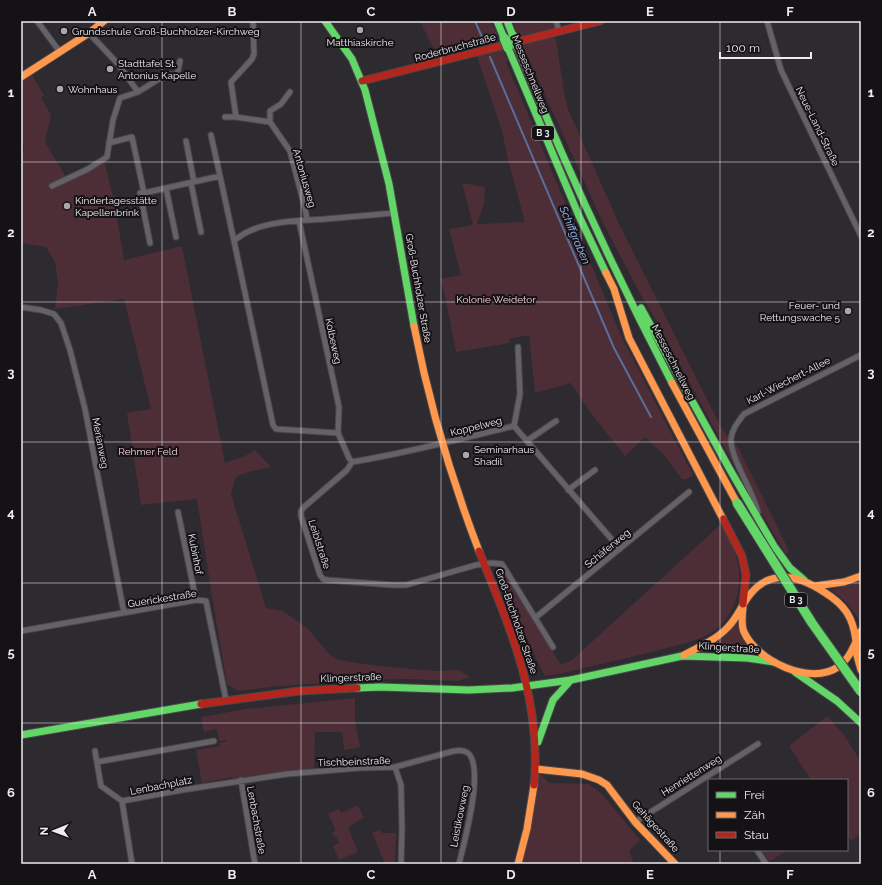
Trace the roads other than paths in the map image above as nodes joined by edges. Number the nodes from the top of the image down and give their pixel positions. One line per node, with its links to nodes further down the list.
1 (37, 21): 14 (street)
2 (104, 21): 11 (main road)
3 (253, 21): 21 (street)
4 (325, 21): 17 (main road, Groß-Buchholzer Straße)
5 (497, 21): 12 (main road, Messeschnellweg / B 3)
6 (507, 21): 12 (main road, Messeschnellweg / B 3)
7 (556, 21): 10 (street)
8 (600, 21): 10 (main road, Roderbruchstraße)
9 (766, 21): 36 (street, Neue-Land-Straße)
10 (559, 31): 17 (main road, Roderbruchstraße)
11 (89, 33): 14 (main road); 18 (street)
12 (508, 37): 13 (main road, Messeschnellweg / B 3, bridge)
13 (512, 47): 34 (main road, Messeschnellweg / B 3); 40 (main road, Messeschnellweg / B 3)
14 (60, 52): 16 (main road)
15 (180, 61): 18 (street)
16 (21, 77)
17 (362, 81): 31 (main road, Groß-Buchholzer Straße)
18 (138, 92): 25 (street)
19 (290, 92): 22 (street)
20 (225, 117): 21 (street)
21 (236, 117): 22 (street)
22 (270, 122): 32 (street, Antoniusweg)
23 (211, 135): 26 (street)
24 (186, 141): 27 (street)
25 (109, 143): 28 (street); 30 (street)
26 (220, 176): 27 (street); 38 (street)
27 (192, 183): 29 (street); 35 (street)
28 (52, 186)
29 (166, 188): 30 (street); 37 (street)
30 (144, 193): 39 (street)
31 (394, 213): 32 (street); 49 (main road, Groß-Buchholzer Straße)
32 (306, 220): 33 (street)
33 (299, 221): 38 (street); 47 (street, Kolbeweg)
34 (594, 225): 42 (main road, Messeschnellweg / B 3); 55 (main road)
35 (201, 232)
36 (861, 236)
37 (176, 237)
38 (234, 241): 47 (street)
39 (150, 242)
40 (614, 289): 42 (main road); 62 (main road)
41 (21, 307): 63 (street, Merianweg)
42 (644, 329): 75 (main road, Messeschnellweg / B 3, bridge)
43 (518, 347): 46 (street, Koppelweg)
44 (861, 355): 55 (street, Karl-Wiechert-Allee)
45 (556, 421): 48 (street)
46 (514, 426): 48 (street, Koppelweg); 49 (street, Koppelweg)
47 (338, 433): 50 (street, Kolbeweg)
48 (528, 440): 52 (street, Koppelweg)
49 (442, 444): 50 (street); 57 (main road, Groß-Buchholzer Straße)
50 (352, 462): 57 (street, Leiblstraße)
51 (595, 470): 52 (street)
52 (568, 490): 56 (street, Koppelweg)
53 (689, 492): 56 (street, Schäferweg)
54 (178, 512): 61 (street, Kubinhof)
55 (761, 523): 59 (main road)
56 (620, 549): 64 (street, Schäferweg)
57 (485, 564): 64 (street, Groß-Buchholzer Straße); 74 (main road, Groß-Buchholzer Straße)
58 (861, 576): 60 (main road)
59 (804, 580): 60 (main road); 62 (main road)
60 (815, 586): 67 (main road)
61 (196, 600): 63 (street, Guerickestraße); 76 (street, Guerickestraße)
62 (743, 604): 69 (main road, Klingerstraße); 70 (main road)
63 (124, 613): 65 (street, Guerickestraße)
64 (535, 618): 68 (street, Groß-Buchholzer Straße)
65 (21, 631)
66 (861, 631): 67 (main road)
67 (856, 641): 71 (main road); 72 (main road)
68 (553, 648)
69 (682, 656): 70 (main road, Klingerstraße); 73 (main road, Klingerstraße)
70 (774, 662): 72 (main road)
71 (861, 670)
72 (795, 672): 77 (main road)
73 (571, 680): 74 (main road, Klingerstraße); 81 (main road)
74 (527, 686): 76 (main road, Klingerstraße); 81 (main road, Groß-Buchholzer Straße)
75 (861, 692)
76 (226, 700): 78 (main road, Klingerstraße)
77 (861, 723)
78 (21, 734)
79 (214, 741): 83 (street)
80 (758, 744): 86 (street, Henriettenweg)
81 (536, 746): 85 (main road, Groß-Buchholzer Straße)
82 (95, 751): 83 (street, Lenbachplatz)
83 (97, 762): 89 (street, Lenbachplatz)
84 (395, 767): 88 (street, Tischbeinstraße); 94 (street, Tischbeinstraße); 95 (street, Leistikowweg)
85 (536, 769): 90 (main road, Gehägestraße); 96 (main road, Groß-Buchholzer Straße)
86 (710, 778)
87 (708, 779): 90 (street, Henriettenweg)
88 (241, 780): 89 (street, Lenbachplatz); 93 (street, Lenbachstraße)
89 (122, 802): 92 (street)
90 (635, 822): 97 (main road, Gehägestraße)
91 (758, 851): 98 (street)
92 (132, 864)
93 (255, 864)
94 (401, 864)
95 (459, 864)
96 (518, 864)
97 (675, 864)
98 (766, 864)

